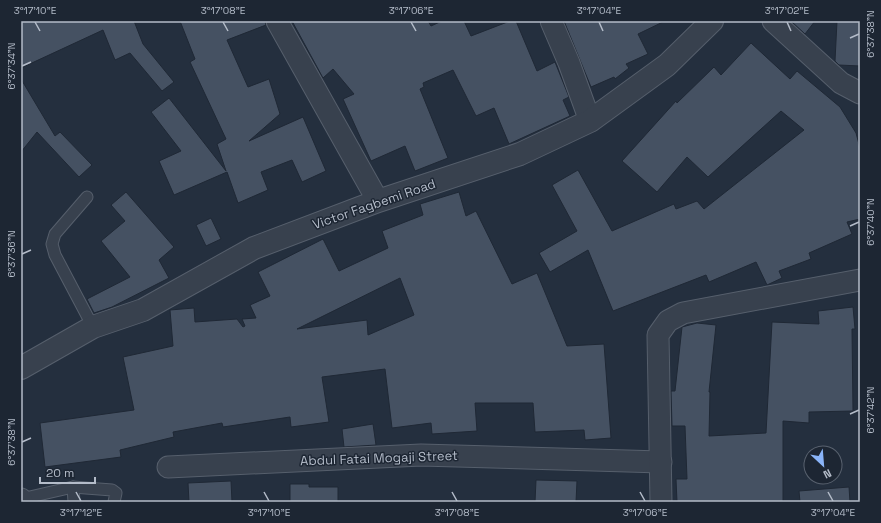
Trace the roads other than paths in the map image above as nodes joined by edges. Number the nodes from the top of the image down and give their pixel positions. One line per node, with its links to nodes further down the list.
1 (277, 21): 8 (street)
2 (551, 21): 6 (street)
3 (712, 21): 6 (street, Victor Fagbemi Road)
4 (772, 21): 5 (street)
5 (860, 92)
6 (590, 121): 8 (street, Victor Fagbemi Road)
7 (87, 197): 10 (lane)
8 (378, 201): 10 (street, Victor Fagbemi Road)
9 (860, 280): 12 (street)
10 (92, 327): 11 (street, Victor Fagbemi Road)
11 (21, 368)
12 (661, 462): 13 (street, Abdul Fatai Mogaji Street); 18 (street)
13 (168, 467)
14 (73, 487): 15 (lane); 16 (lane); 17 (lane)
15 (21, 500)
16 (74, 502)
17 (114, 502)
18 (661, 502)

